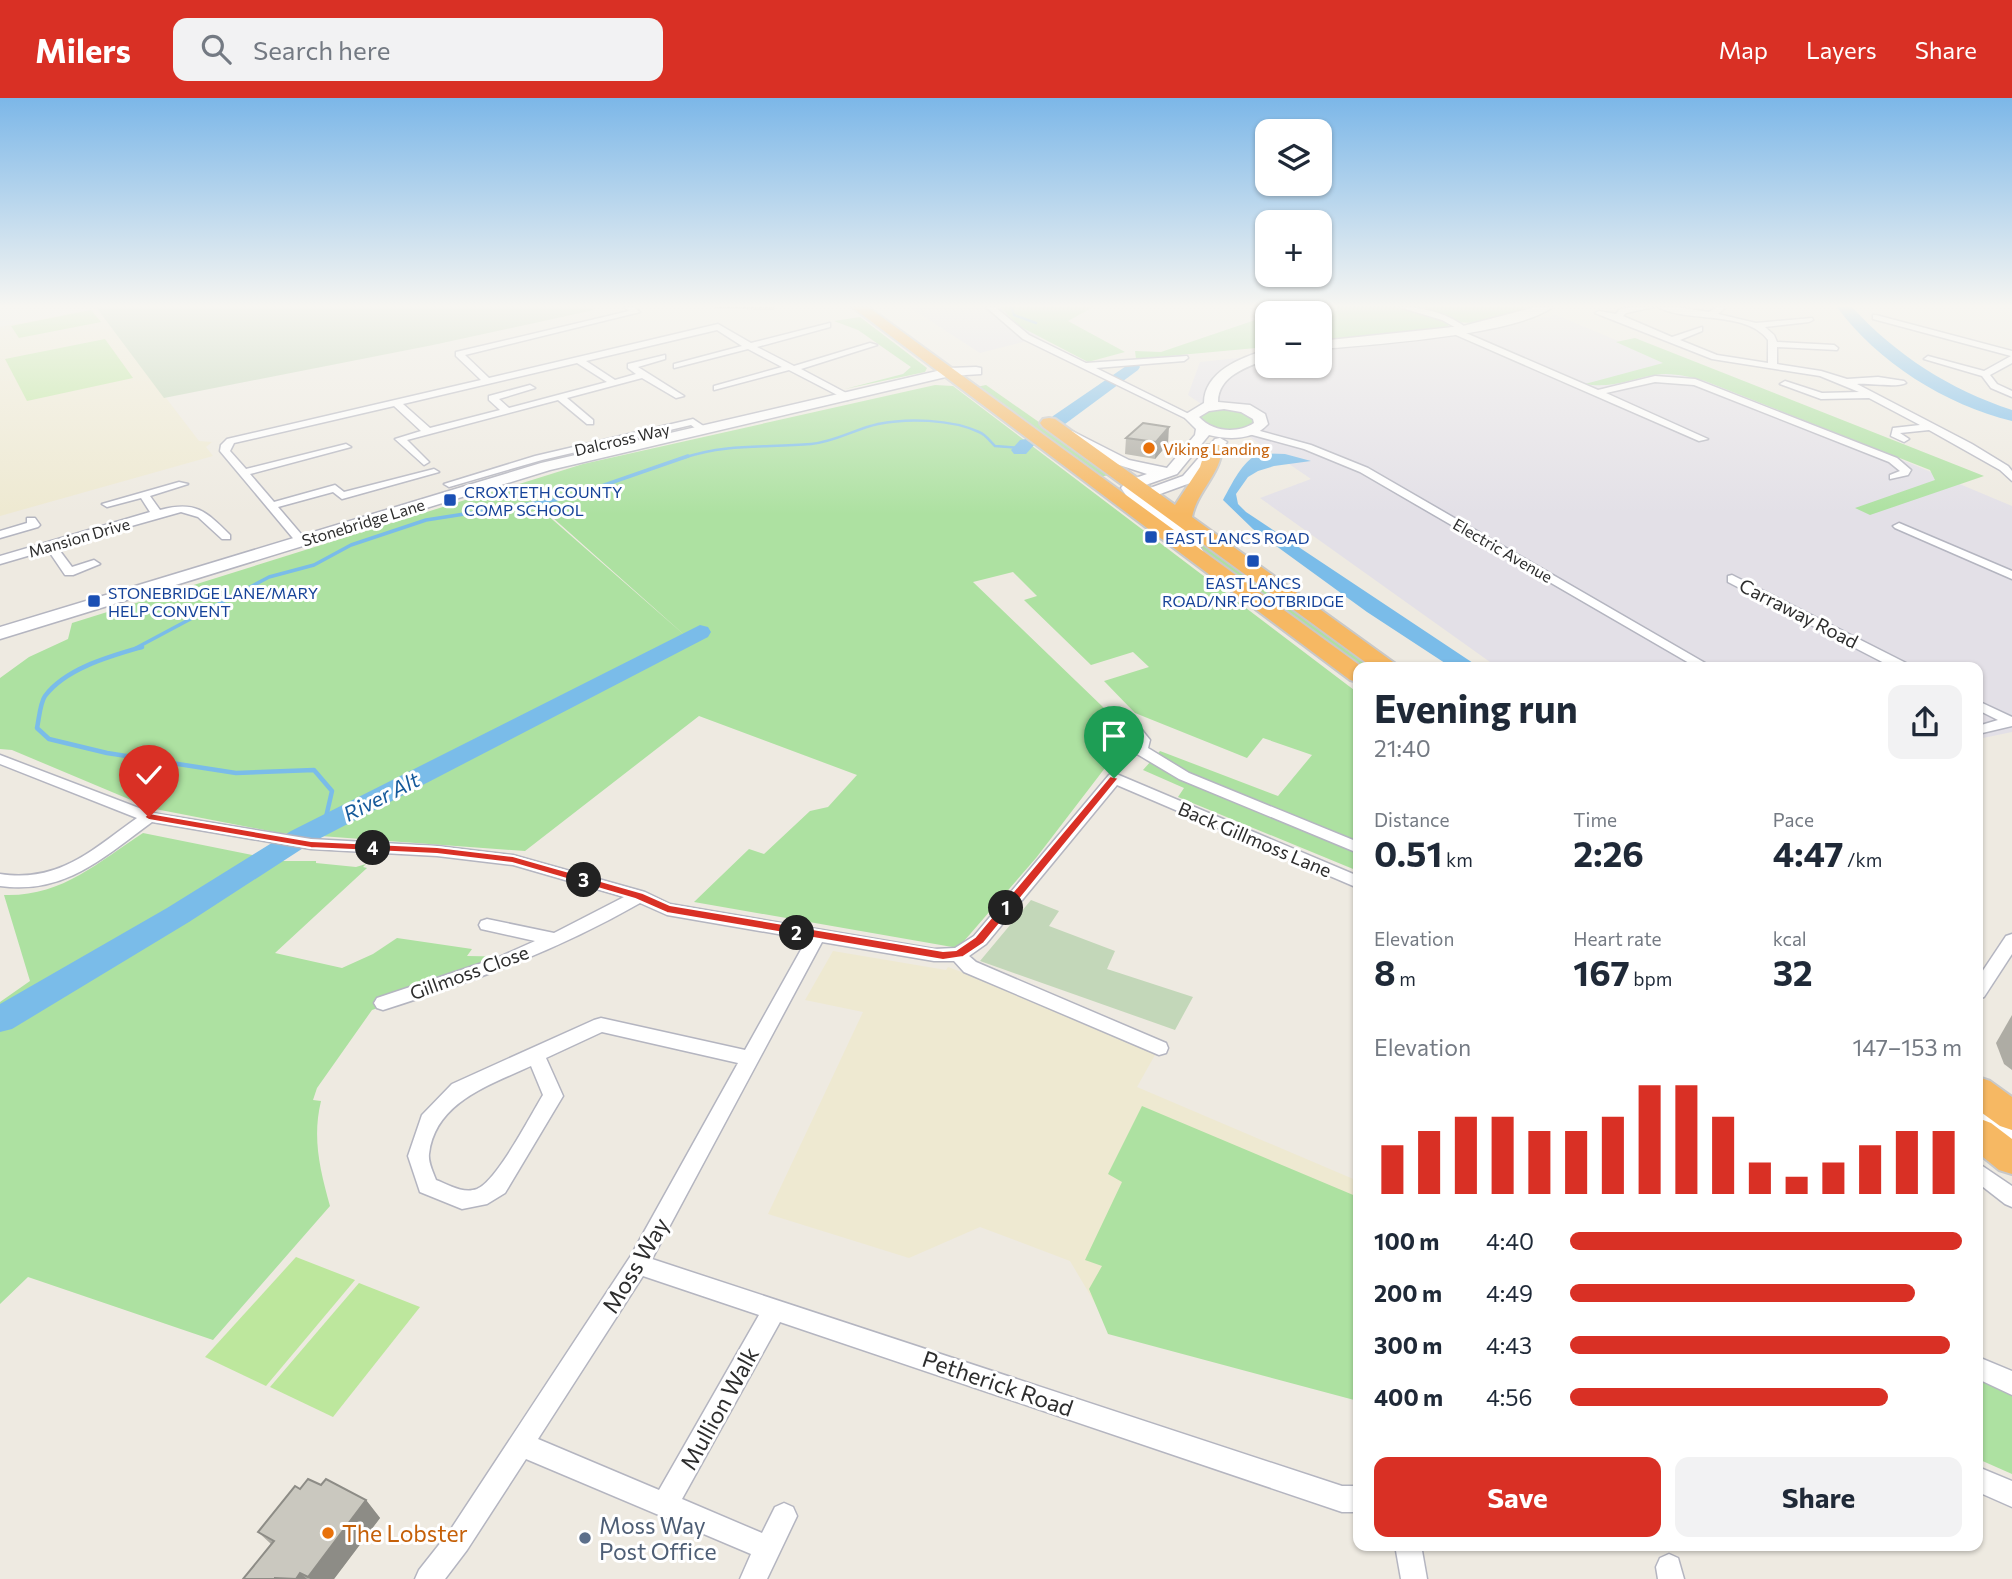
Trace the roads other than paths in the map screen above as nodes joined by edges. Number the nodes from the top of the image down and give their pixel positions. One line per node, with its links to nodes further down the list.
1 (482, 376): 15 (street)
2 (508, 376): 15 (street)
3 (604, 376): 17 (street)
4 (639, 376): 17 (street)
5 (645, 376): 26 (street)
6 (762, 376): 22 (street)
7 (807, 376): 28 (street)
8 (924, 376): 28 (street, Stonebridge Lane)
9 (964, 376): 54 (highway)
10 (1105, 376): 33 (street)
11 (1225, 376): 20 (street)
12 (1559, 376): 23 (street)
13 (1828, 376): 16 (street)
14 (1987, 376): 24 (street)
15 (487, 381): 29 (street)
16 (1846, 382): 18 (street); 25 (street)
17 (614, 383): 27 (street)
18 (1901, 383)
19 (1785, 384): 25 (street)
20 (1218, 387): 30 (street); 33 (street)
21 (530, 388): 32 (street)
22 (717, 388)
23 (1596, 393): 39 (street); 49 (street)
24 (2012, 394)
25 (1870, 395): 35 (street)
26 (678, 396)
27 (560, 397): 32 (street); 34 (street)
28 (847, 397): 44 (street, Stonebridge Lane)
29 (396, 402): 37 (street); 47 (street)
30 (1237, 407): 33 (street); 36 (street)
31 (1030, 410): 38 (highway)
32 (507, 411): 37 (street)
33 (1201, 416): 36 (street); 45 (street)
34 (590, 422)
35 (1928, 427): 40 (street); 50 (street)
36 (1248, 429): 42 (street); 74 (street, Electric Avenue)
37 (428, 432): 43 (street)
38 (1061, 432): 45 (street); 55 (highway)
39 (1703, 439)
40 (1904, 439)
41 (346, 447): 47 (street)
42 (1213, 449): 55 (street); 60 (highway)
43 (424, 462)
44 (543, 462): 51 (street); 65 (street, Stonebridge Lane)
45 (1177, 466): 55 (street)
46 (434, 472): 53 (street)
47 (243, 473): 58 (street)
48 (376, 476): 53 (street)
49 (1894, 477)
50 (2012, 478)
51 (449, 484)
52 (183, 485): 56 (street)
53 (335, 488): 58 (street)
54 (1105, 489): 55 (street); 67 (highway)
55 (1139, 490): 60 (highway); 67 (street)
56 (144, 495): 57 (street); 59 (street, Mansion Drive)
57 (107, 504)
58 (270, 506): 65 (street)
59 (158, 514): 64 (street, Mansion Drive); 66 (street, Mansion Drive)
60 (1182, 517): 73 (highway)
61 (31, 520): 63 (street, Mansion Drive)
62 (1899, 526): 70 (street)
63 (0, 535)
64 (226, 537)
65 (301, 541): 72 (street, Stonebridge Lane)
66 (50, 545): 68 (street, Mansion Drive); 69 (street)
67 (1199, 558): 76 (highway)
68 (0, 560)
69 (94, 565)
70 (2012, 575)
71 (1732, 579): 75 (street, Carraway Road)
72 (2, 628)
73 (1381, 662)
74 (1697, 662)
75 (1893, 662)
76 (1353, 671)
77 (1983, 708): 78 (street)
78 (2012, 722): 79 (street)
79 (1983, 729)
80 (1139, 749): 83 (street)
81 (0, 758): 82 (street)
82 (149, 817): 84 (street); 86 (street)
83 (1353, 846)
84 (0, 880)
85 (1353, 880): 91 (street, Back Gillmoss Lane)
86 (639, 896): 88 (street); 89 (street, Gillmoss Close)
87 (487, 925): 89 (street, Gillmoss Close)
88 (817, 936): 91 (street); 96 (street, Moss Way)
89 (554, 939): 93 (street, Gillmoss Close)
90 (2012, 940): 92 (street)
91 (959, 954): 94 (street)
92 (1983, 984)
93 (383, 1003)
94 (1159, 1048)
95 (537, 1056): 95 (street); 96 (street)
96 (750, 1058): 105 (street, Moss Way)
97 (1983, 1095): 98 (highway)
98 (2012, 1116)
99 (1983, 1118): 101 (street)
100 (1983, 1137): 102 (highway)
101 (2012, 1139)
102 (2012, 1159)
103 (1983, 1176): 104 (street)
104 (2012, 1198)
105 (638, 1264): 106 (street, Petherick Road); 109 (street, Moss Way)
106 (774, 1311): 112 (street, Petherick Road); 113 (street, Mullion Walk)
107 (1983, 1370): 108 (street)
108 (2012, 1383)
109 (522, 1445): 113 (street); 117 (street, Moss Way)
110 (1983, 1481): 111 (street)
111 (2012, 1494)
112 (1353, 1499)
113 (665, 1504): 115 (street)
114 (784, 1516): 115 (street)
115 (768, 1548): 118 (street)
116 (1409, 1551): 119 (street)
117 (428, 1579)
118 (753, 1579)
119 (1414, 1579)

